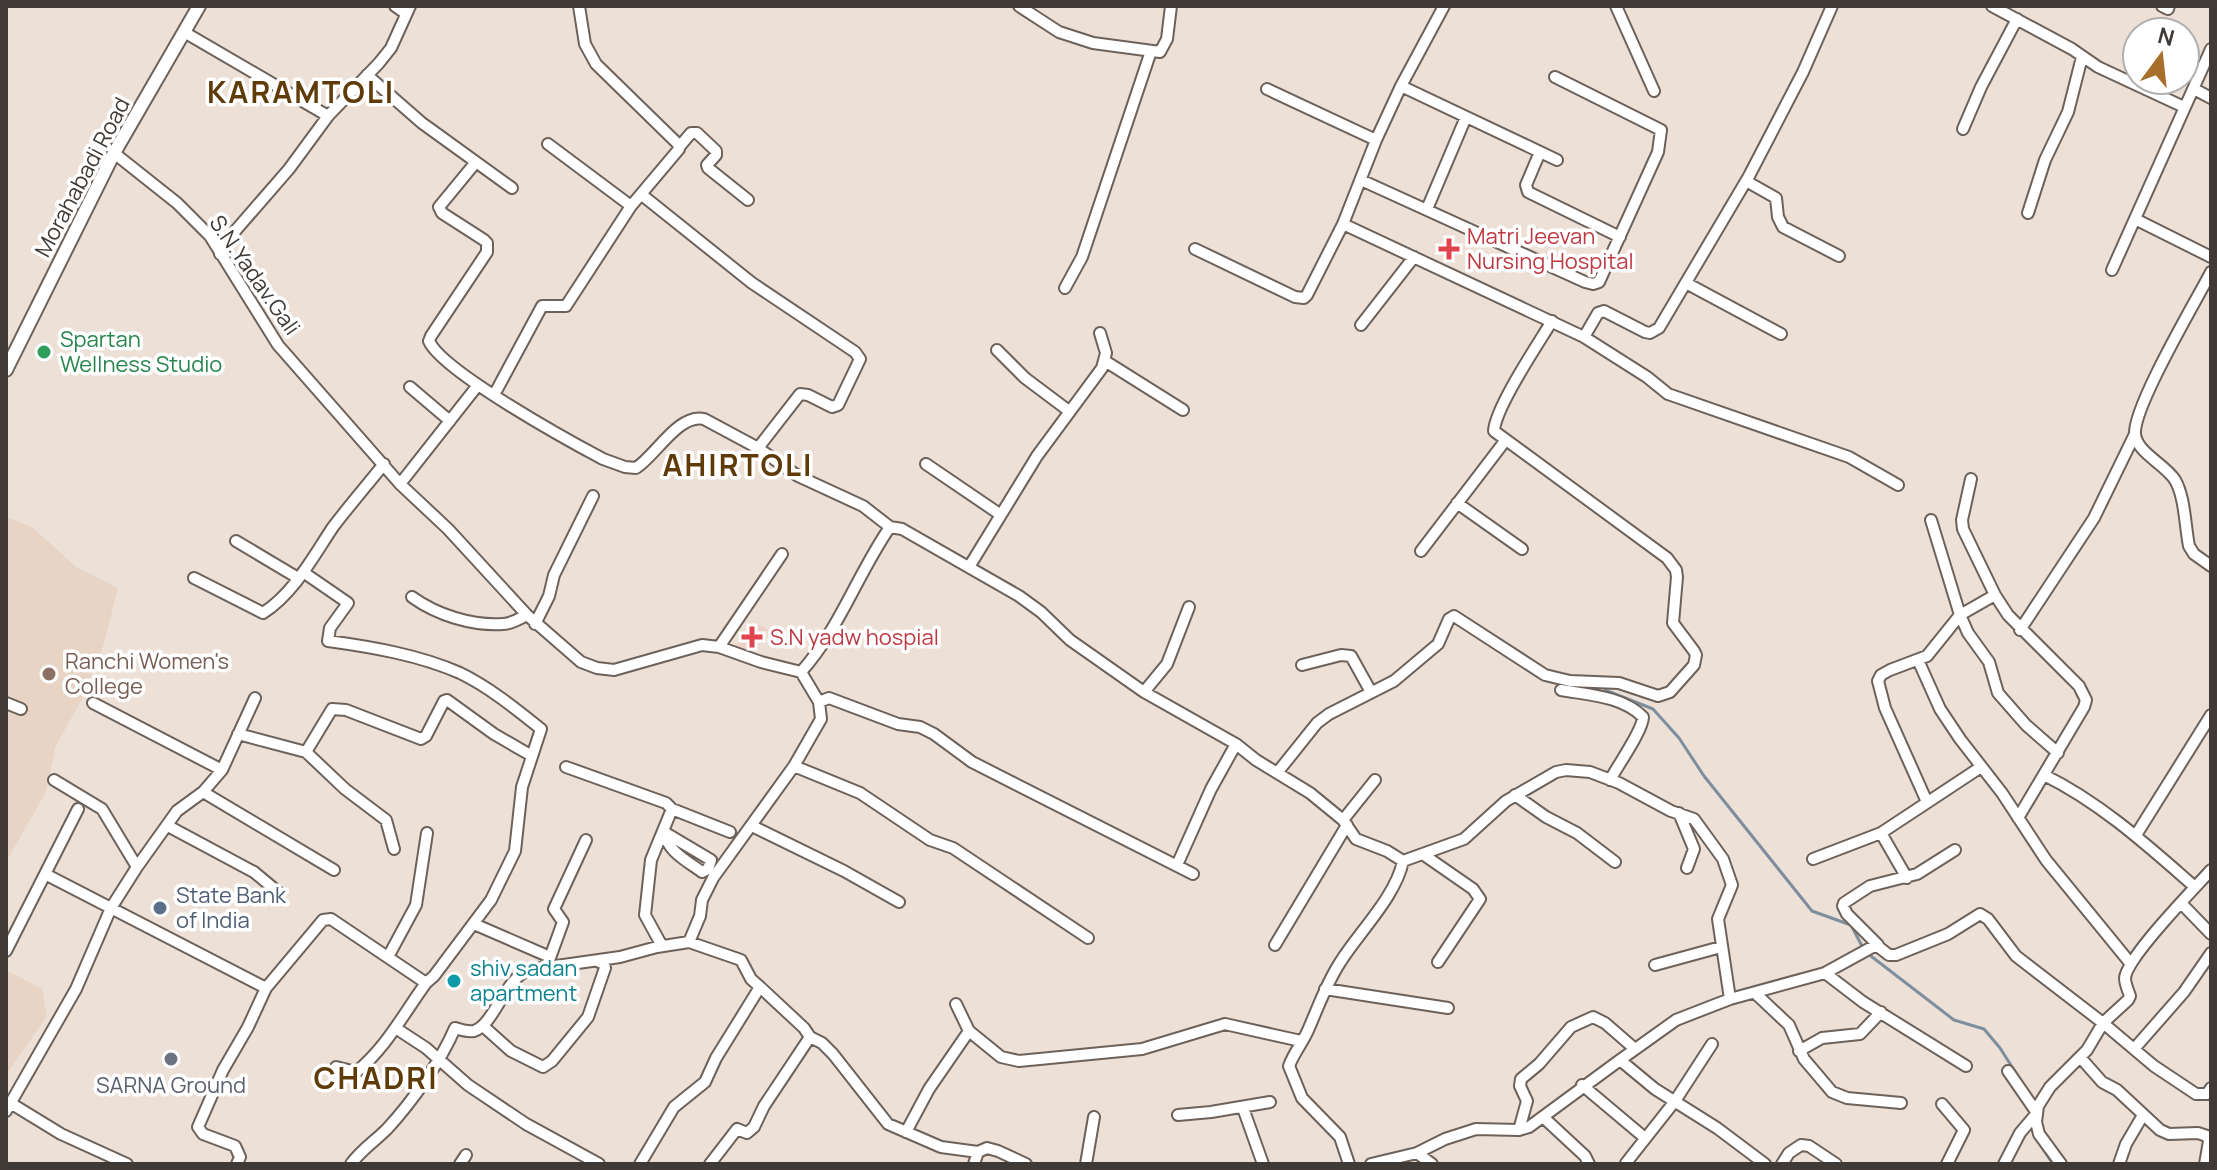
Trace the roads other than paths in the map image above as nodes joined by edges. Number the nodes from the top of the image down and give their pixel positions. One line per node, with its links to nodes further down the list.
1 (199, 6): 14 (main road, Morahabadi Road)
2 (395, 6): 12 (street)
3 (579, 6): 31 (street)
4 (1019, 6): 16 (street)
5 (1171, 6): 16 (street)
6 (1444, 6): 21 (street)
7 (1616, 6): 23 (street)
8 (1832, 6): 37 (street)
9 (1992, 6): 13 (street)
10 (2162, 6): 11 (street)
11 (2169, 6)
12 (408, 10): 19 (street)
13 (2017, 19): 17 (street); 28 (street)
14 (184, 32): 26 (street); 33 (main road, Morahabadi Road)
15 (2211, 49): 18 (street)
16 (1151, 51): 55 (street)
17 (2082, 57): 25 (street); 43 (street)
18 (2201, 73)
19 (367, 75): 26 (street); 35 (street)
20 (1555, 77): 46 (street)
21 (1401, 86): 27 (street); 29 (street)
22 (1267, 89): 29 (street)
23 (1654, 91)
24 (2190, 96): 25 (street)
25 (2184, 107): 44 (street)
26 (328, 116): 48 (street)
27 (1466, 117): 32 (street); 42 (street)
28 (1963, 129)
29 (1376, 140): 36 (street)
30 (548, 144): 41 (street)
31 (680, 146): 39 (street); 40 (street)
32 (1540, 152): 34 (street); 46 (street)
33 (114, 153): 48 (street, S.N.Yadav.Gali); 63 (main road, Morahabadi Road)
34 (1557, 160)
35 (476, 162): 38 (street); 64 (street)
36 (1361, 180): 42 (street); 45 (street)
37 (1746, 181): 49 (street); 54 (street)
38 (512, 188)
39 (642, 195): 41 (street); 72 (street)
40 (748, 200)
41 (631, 206): 66 (street)
42 (1427, 209): 46 (street)
43 (2028, 213)
44 (2135, 219): 51 (street); 52 (street)
45 (1343, 224): 47 (street); 50 (street)
46 (1620, 237)
47 (1195, 249)
48 (220, 254): 73 (street, S.N.Yadav.Gali)
49 (1839, 256)
50 (1414, 257): 56 (street); 57 (street)
51 (2211, 257)
52 (2112, 270)
53 (2211, 272): 70 (street)
54 (1686, 283): 59 (street); 60 (street)
55 (1065, 288)
56 (1552, 321): 60 (street); 71 (street)
57 (1361, 325)
58 (1100, 333): 62 (street)
59 (1781, 334)
60 (1584, 337): 77 (street)
61 (997, 350): 68 (street)
62 (1105, 361): 67 (street); 68 (street)
63 (6, 370)
64 (478, 385): 66 (street); 69 (street)
65 (410, 387): 69 (street)
66 (494, 395): 72 (street)
67 (1183, 410)
68 (1069, 411): 80 (street)
69 (450, 421): 76 (street)
70 (2135, 434): 87 (street); 96 (street)
71 (1505, 441): 79 (street); 103 (street)
72 (758, 448): 82 (street)
73 (384, 464): 76 (street, S.N.Yadav.Gali); 89 (street)
74 (926, 464): 80 (street)
75 (1971, 479): 91 (street)
76 (400, 484): 95 (street, S.N.Yadav.Gali)
77 (1898, 485)
78 (593, 496): 95 (street)
79 (1457, 503): 84 (street); 85 (street)
80 (1001, 515): 88 (street)
81 (1931, 520): 94 (street)
82 (890, 527): 88 (street); 100 (street)
83 (236, 541): 89 (street)
84 (1522, 549)
85 (1421, 551)
86 (782, 554): 97 (street)
87 (2211, 566)
88 (969, 567): 102 (street)
89 (300, 575): 90 (street); 114 (street)
90 (194, 578)
91 (1995, 595): 94 (street); 96 (street)
92 (412, 597): 95 (street)
93 (1189, 607): 102 (street)
94 (1960, 615): 98 (street); 113 (street)
95 (531, 620): 97 (street, S.N.Yadav.Gali)
96 (2020, 630): 113 (street)
97 (719, 647): 100 (street)
98 (1918, 660): 117 (street); 126 (street)
99 (1302, 665): 103 (street)
100 (801, 672): 105 (street)
101 (1561, 690): 123 (street)
102 (1144, 692): 111 (street)
103 (1371, 692): 119 (street)
104 (255, 698): 110 (street)
105 (819, 702): 115 (street); 146 (street)
106 (6, 703): 108 (street)
107 (93, 703): 118 (street)
108 (21, 709)
109 (2211, 715): 138 (street)
110 (238, 734): 112 (street); 118 (street)
111 (1236, 744): 119 (street); 146 (street)
112 (306, 752): 114 (street); 140 (street)
113 (2058, 753): 120 (street)
114 (532, 756): 159 (street)
115 (794, 766): 133 (street); 161 (street)
116 (566, 767): 128 (street)
117 (1981, 767): 126 (street); 130 (street)
118 (222, 770): 124 (street)
119 (1277, 773): 131 (street)
120 (2044, 775): 130 (street); 138 (street)
121 (54, 780): 147 (street)
122 (1375, 780): 131 (street)
123 (1610, 780): 125 (street); 129 (street)
124 (203, 792): 132 (street); 149 (street)
125 (1515, 795): 142 (street); 145 (street)
126 (1927, 802): 137 (street)
127 (78, 809): 151 (street)
128 (672, 809): 134 (street); 135 (street)
129 (1679, 813): 148 (street); 166 (street)
130 (2018, 818): 173 (street)
131 (1345, 822): 144 (street); 163 (street)
132 (168, 826): 147 (street); 155 (street)
133 (752, 826): 156 (street); 162 (street)
134 (664, 832): 134 (street); 164 (street)
135 (730, 832)
136 (427, 833): 169 (street)
137 (1881, 833): 143 (street); 153 (street)
138 (2136, 835): 154 (street)
139 (586, 840): 171 (street)
140 (394, 849)
141 (1955, 850): 153 (street)
142 (1424, 855): 144 (street); 172 (street)
143 (1813, 859)
144 (1403, 861): 179 (street)
145 (1615, 862)
146 (1177, 865): 152 (street)
147 (137, 867): 158 (street)
148 (1687, 868)
149 (334, 870)
150 (2211, 870): 154 (street)
151 (45, 874): 158 (street); 167 (street)
152 (1193, 874)
153 (1907, 878): 165 (street)
154 (2195, 887): 157 (street)
155 (278, 892)
156 (899, 902)
157 (2181, 903): 160 (street); 173 (street)
158 (111, 908): 178 (street); 207 (street)
159 (474, 924): 171 (street); 176 (street)
160 (2211, 934)
161 (1088, 938)
162 (689, 942): 164 (street); 177 (street)
163 (1275, 945)
164 (662, 946): 170 (street)
165 (1875, 946): 175 (street); 185 (street)
166 (1721, 947): 174 (street); 181 (street)
167 (6, 951)
168 (2211, 953): 193 (street)
169 (388, 957): 176 (street); 178 (street)
170 (597, 961): 171 (street); 186 (street)
171 (548, 962): 186 (street)
172 (1438, 962)
173 (2131, 964): 185 (street)
174 (1655, 965)
175 (1825, 973): 180 (street); 184 (street)
176 (426, 983): 187 (street)
177 (760, 987): 189 (street); 224 (street)
178 (266, 988): 221 (street)
179 (1325, 989): 183 (street); 190 (street)
180 (1755, 993): 181 (street); 194 (street)
181 (1730, 999): 192 (street)
182 (956, 1004): 188 (street)
183 (1448, 1008)
184 (1881, 1012): 194 (street); 198 (street)
185 (2103, 1023): 193 (street); 195 (street)
186 (483, 1026): 196 (street)
187 (397, 1029): 196 (street); 199 (street)
188 (969, 1031): 190 (street); 215 (street)
189 (810, 1037): 215 (street); 225 (street)
190 (1301, 1041): 230 (street)
191 (1712, 1044): 203 (street)
192 (1635, 1049): 197 (street); 214 (street)
193 (2134, 1049): 202 (street)
194 (1799, 1051): 205 (street)
195 (2080, 1057): 209 (street); 211 (street)
196 (439, 1060): 222 (street); 223 (street)
197 (1620, 1060): 201 (street); 203 (street)
198 (1966, 1066)
199 (336, 1067)
200 (2008, 1071): 209 (street)
201 (1582, 1085): 213 (street); 216 (street)
202 (2211, 1088)
203 (1675, 1101): 216 (street); 234 (street)
204 (1270, 1102): 208 (street)
205 (1901, 1103)
206 (1942, 1104): 237 (street)
207 (9, 1107): 220 (street)
208 (1243, 1108): 210 (street); 229 (street)
209 (2037, 1113): 238 (street); 239 (street)
210 (1178, 1115)
211 (2143, 1115): 240 (street); 241 (street)
212 (1094, 1117): 228 (street)
213 (1543, 1117): 214 (street); 233 (street)
214 (1519, 1130): 218 (street)
215 (906, 1132): 217 (street)
216 (1645, 1138): 219 (street)
217 (978, 1152): 226 (street); 227 (street)
218 (1417, 1153): 231 (street); 232 (street)
219 (1626, 1163)
220 (127, 1164)
221 (237, 1164)
222 (351, 1164)
223 (599, 1164)
224 (640, 1164)
225 (710, 1164)
226 (974, 1164)
227 (1026, 1164)
228 (1086, 1164)
229 (1263, 1164)
230 (1349, 1164)
231 (1371, 1164)
232 (1432, 1164)
233 (1589, 1164)
234 (1765, 1164)
235 (1782, 1164): 236 (street)
236 (1836, 1164)
237 (1947, 1164)
238 (2004, 1164)
239 (2061, 1164)
240 (2119, 1164)
241 (2205, 1164)

